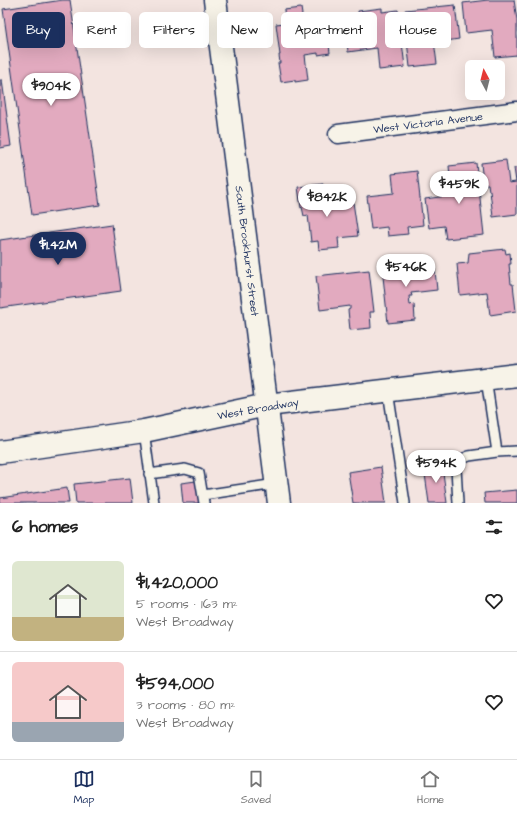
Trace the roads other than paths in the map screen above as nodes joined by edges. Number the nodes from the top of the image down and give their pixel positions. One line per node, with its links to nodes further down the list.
1 (215, 0): 7 (main road, South Brookhurst Street)
2 (517, 111): 3 (street, West Victoria Avenue)
3 (338, 134)
4 (517, 375): 5 (main road, West Broadway)
5 (486, 378): 6 (main road, West Broadway); 11 (lane)
6 (388, 391): 7 (main road, West Broadway); 16 (lane)
7 (266, 406): 8 (main road, West Broadway); 13 (main road, South Brookhurst Street)
8 (144, 431): 10 (main road, West Broadway); 12 (lane)
9 (517, 450): 11 (lane)
10 (0, 452)
11 (497, 452): 17 (lane)
12 (150, 474): 14 (lane); 15 (lane)
13 (277, 494): 14 (lane)
14 (203, 499)
15 (154, 503)
16 (405, 503)
17 (458, 503)

